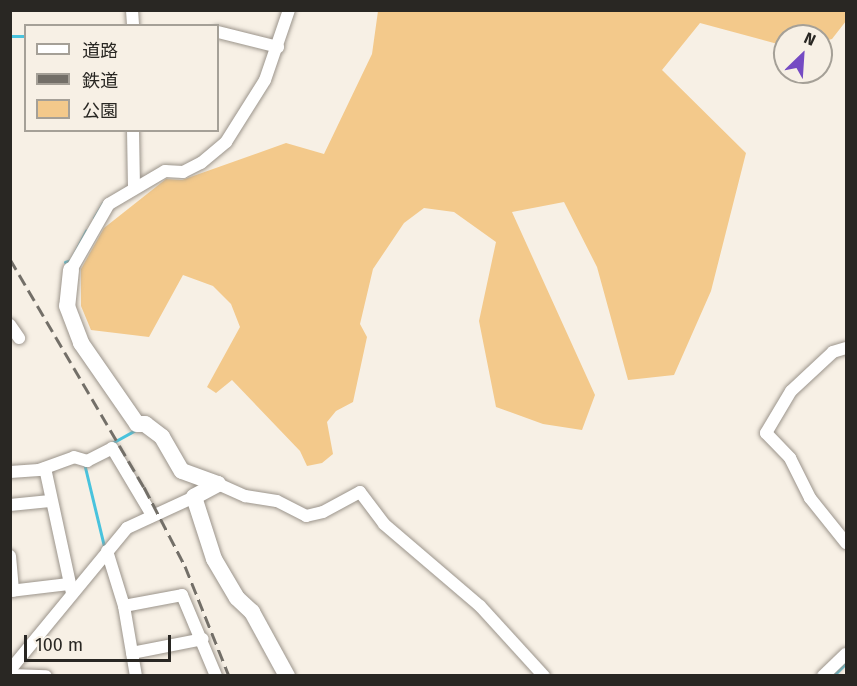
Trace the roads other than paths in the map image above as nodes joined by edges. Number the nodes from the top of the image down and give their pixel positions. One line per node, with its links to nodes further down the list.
1 (289, 10): 3 (street)
2 (219, 32): 3 (street)
3 (278, 47): 5 (street)
4 (133, 132): 5 (street)
5 (134, 188): 6 (street)
6 (71, 270): 12 (main road)
7 (10, 325): 8 (street)
8 (18, 338)
9 (846, 348): 17 (street)
10 (45, 470): 11 (street); 14 (street); 16 (street)
11 (10, 472)
12 (218, 484): 13 (main road); 32 (street)
13 (194, 497): 16 (street); 31 (main road)
14 (50, 501): 15 (street); 20 (street)
15 (10, 505)
16 (152, 515): 18 (street)
17 (846, 543)
18 (107, 551): 20 (street); 22 (street)
19 (10, 556): 21 (street)
20 (70, 588): 21 (street); 26 (street)
21 (12, 591)
22 (124, 606): 23 (street); 24 (street)
23 (203, 639): 24 (street); 30 (street)
24 (132, 653): 29 (street)
25 (846, 654): 33 (street)
26 (10, 670)
27 (10, 675): 28 (street)
28 (46, 675)
29 (136, 675)
30 (216, 675)
31 (287, 675)
32 (544, 675)
33 (823, 675)

